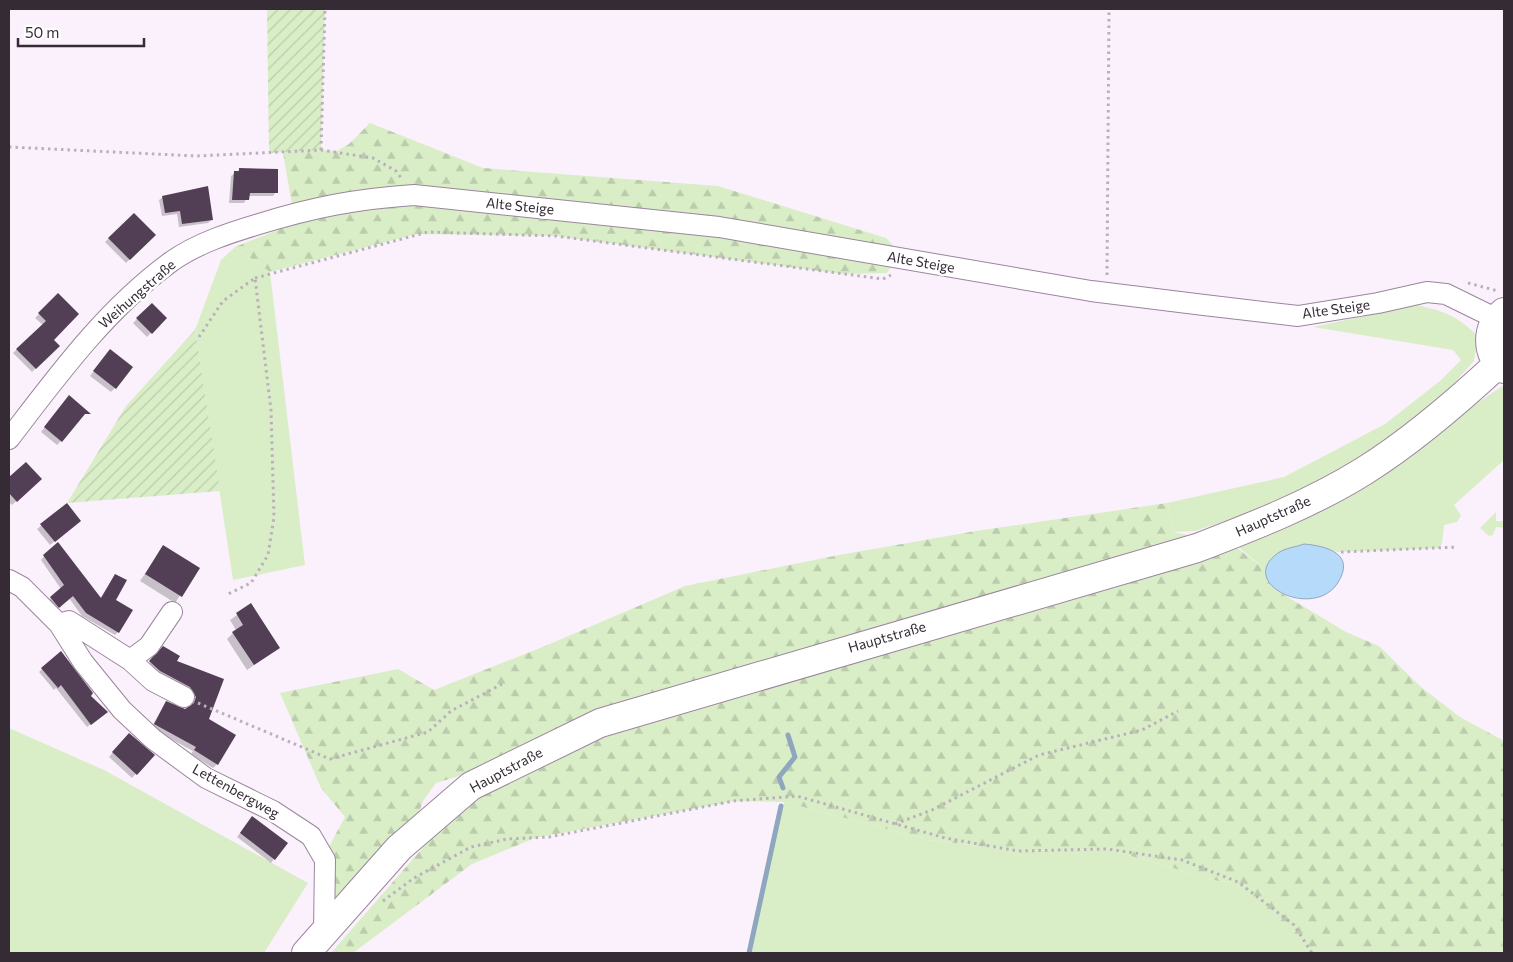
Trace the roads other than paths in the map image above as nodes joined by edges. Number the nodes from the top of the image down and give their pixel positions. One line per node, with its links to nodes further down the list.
1 (337, 202): 2 (street, Alte Steige); 4 (street, Weihungstraße)
2 (1501, 316): 3 (main road)
3 (1501, 367): 10 (main road, Hauptstraße)
4 (9, 439)
5 (9, 580): 7 (street, Lettenbergweg)
6 (172, 612): 8 (street)
7 (59, 624): 8 (street); 10 (street, Lettenbergweg)
8 (130, 660): 9 (street)
9 (184, 697)
10 (324, 932): 11 (main road, Hauptstraße)
11 (306, 953)

